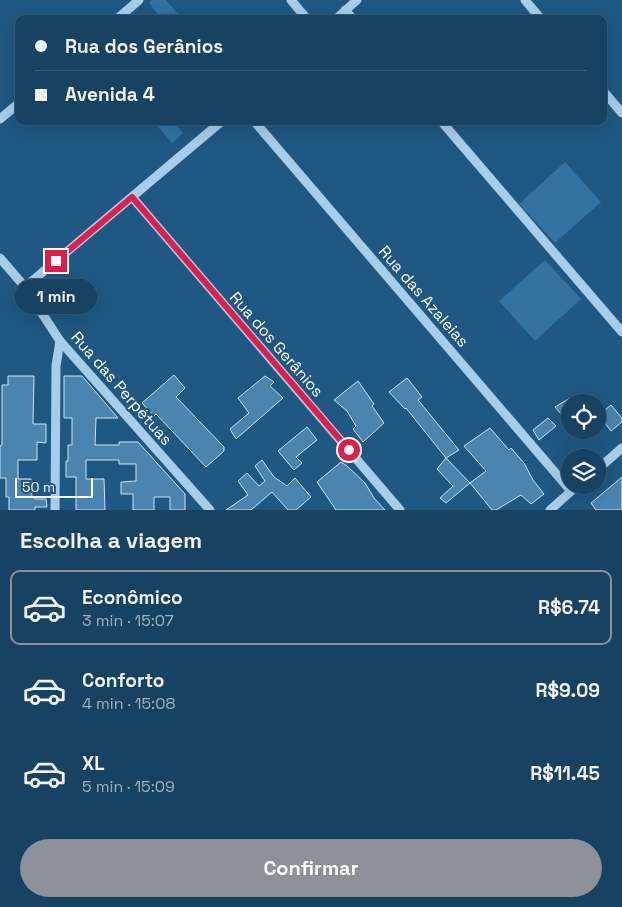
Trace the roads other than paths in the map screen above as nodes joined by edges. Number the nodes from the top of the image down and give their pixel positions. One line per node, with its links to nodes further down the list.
1 (139, 0): 6 (street)
2 (291, 0): 7 (street)
3 (357, 0): 5 (street)
4 (525, 0): 10 (street)
5 (346, 10): 8 (street); 9 (street)
6 (122, 15)
7 (304, 15)
8 (340, 15)
9 (350, 15)
10 (538, 15)
11 (607, 96): 13 (street)
12 (15, 106): 14 (street)
13 (622, 113)
14 (0, 119)
15 (217, 125): 18 (street)
16 (257, 125): 25 (street, Rua das Azaleias)
17 (444, 125): 21 (street)
18 (132, 197): 20 (street); 29 (street, Rua dos Gerânios)
19 (0, 258): 20 (street, Rua das Perpétuas)
20 (26, 286): 22 (street, Rua das Perpétuas)
21 (622, 332)
22 (60, 341): 27 (street, Rua das Perpétuas); 28 (street)
23 (622, 448): 24 (street)
24 (606, 461)
25 (561, 472)
26 (568, 494): 30 (street)
27 (206, 508)
28 (55, 510)
29 (400, 510)
30 (550, 510)

